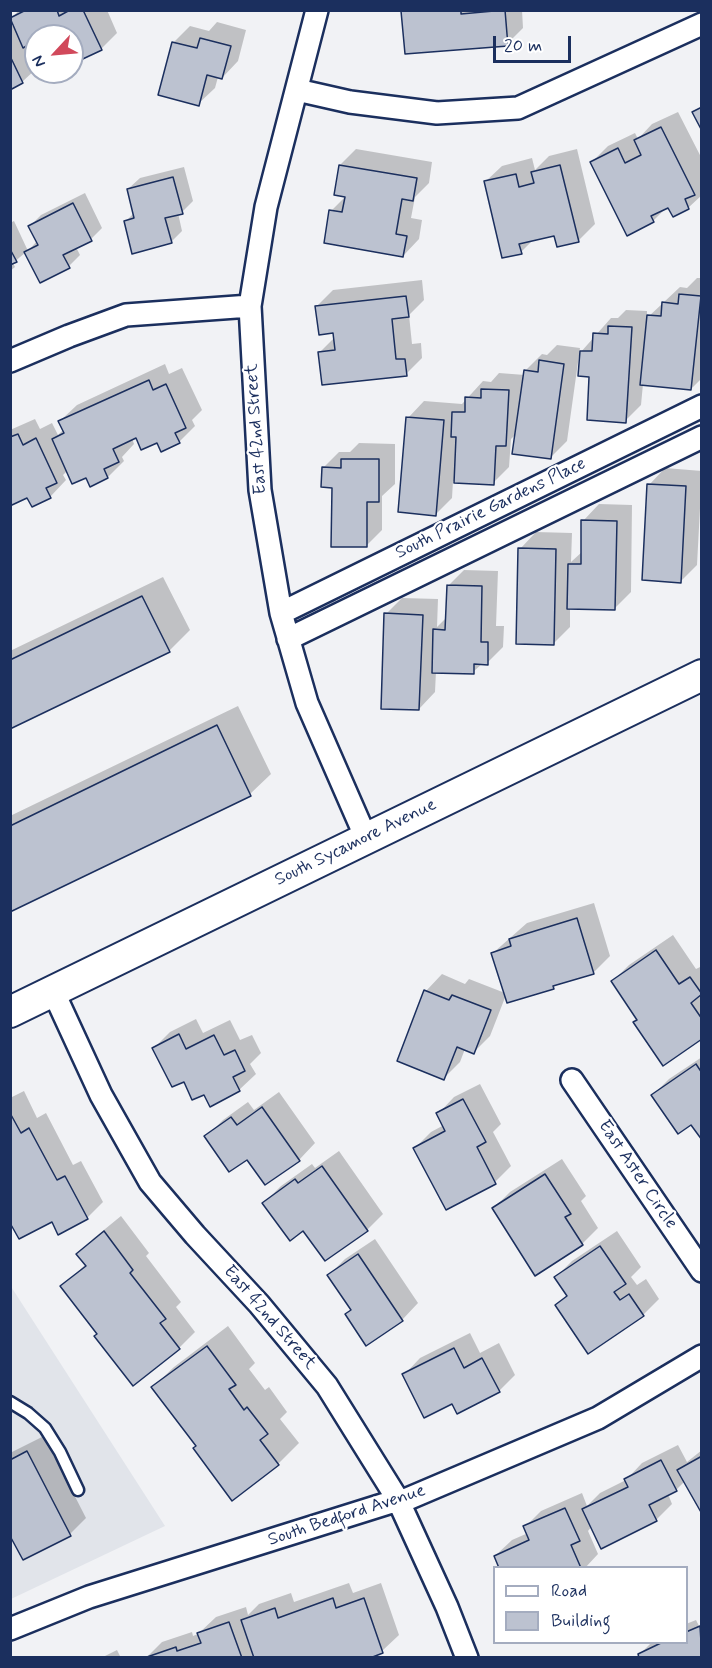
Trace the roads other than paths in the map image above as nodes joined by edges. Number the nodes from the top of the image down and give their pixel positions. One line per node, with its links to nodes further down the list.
1 (317, 10): 3 (street, East 42nd Street)
2 (702, 24): 3 (street)
3 (297, 90): 4 (street, East 42nd Street)
4 (250, 306): 5 (street); 8 (street, East 42nd Street)
5 (10, 361)
6 (702, 406): 8 (street, South Prairie Gardens Place)
7 (702, 437): 9 (street, South Prairie Gardens Place)
8 (281, 613): 9 (street, East 42nd Street)
9 (288, 639): 11 (street, East 42nd Street)
10 (702, 675): 11 (main road, South Sycamore Avenue)
11 (366, 838): 12 (main road, South Sycamore Avenue)
12 (53, 991): 13 (main road, South Sycamore Avenue); 19 (street, East 42nd Street)
13 (10, 1012)
14 (572, 1080): 15 (street, East Aster Circle)
15 (702, 1271)
16 (702, 1356): 19 (street, South Bedford Avenue)
17 (10, 1402): 18 (lane)
18 (78, 1490)
19 (398, 1500): 20 (street, South Bedford Avenue); 21 (street, East 42nd Street)
20 (10, 1629)
21 (467, 1658)

